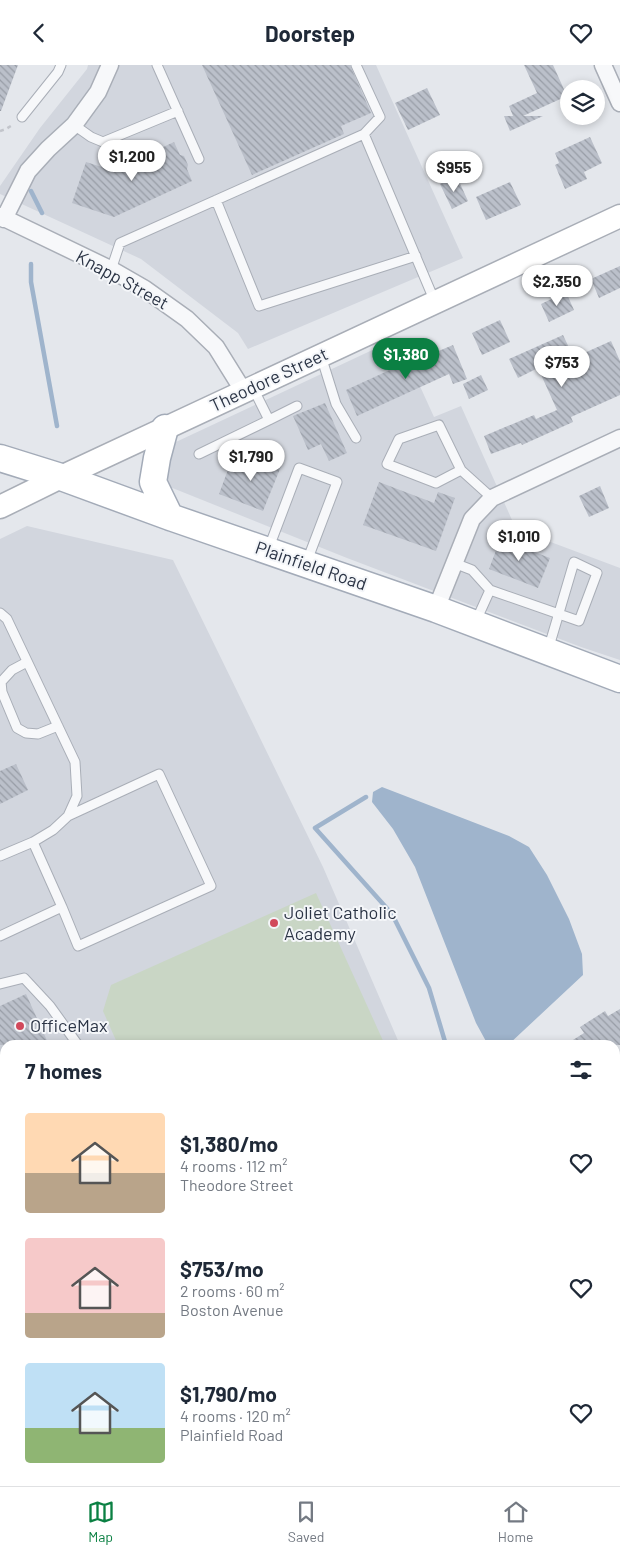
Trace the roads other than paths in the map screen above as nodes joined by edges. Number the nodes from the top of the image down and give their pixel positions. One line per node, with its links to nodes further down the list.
1 (61, 65): 8 (lane)
2 (110, 65): 9 (street)
3 (156, 65): 7 (lane)
4 (356, 65): 10 (lane)
5 (602, 65): 6 (street)
6 (620, 103)
7 (178, 111): 9 (lane); 11 (lane)
8 (19, 120)
9 (74, 125): 14 (street)
10 (364, 134): 12 (lane); 15 (lane)
11 (199, 159)
12 (216, 200): 15 (lane); 16 (lane)
13 (620, 216): 17 (main road, Theodore Street)
14 (1, 220): 16 (street, Knapp Street)
15 (416, 256): 17 (lane)
16 (111, 270): 19 (street, Knapp Street)
17 (435, 303): 18 (main road, Theodore Street)
18 (321, 355): 19 (main road, Theodore Street); 23 (lane)
19 (248, 389): 21 (lane); 22 (main road, Theodore Street)
20 (297, 407): 21 (lane)
21 (269, 420): 25 (lane)
22 (165, 428): 28 (main road, Theodore Street); 31 (main road)
23 (356, 438)
24 (620, 438): 29 (street)
25 (199, 454)
26 (0, 458): 28 (main road, Plainfield Road)
27 (461, 470): 27 (lane); 29 (lane)
28 (60, 477): 30 (main road, Theodore Street); 31 (main road, Plainfield Road)
29 (492, 498): 33 (street)
30 (0, 507)
31 (170, 517): 32 (main road, Plainfield Road)
32 (268, 551): 34 (main road, Plainfield Road); 34 (lane)
33 (454, 563): 35 (lane); 36 (street)
34 (306, 564): 36 (main road, Plainfield Road)
35 (490, 590): 38 (lane); 39 (lane)
36 (436, 609): 39 (main road, Plainfield Road)
37 (0, 613): 41 (lane)
38 (558, 615): 38 (lane); 40 (lane)
39 (475, 624): 40 (main road, Plainfield Road)
40 (547, 651): 42 (main road, Plainfield Road)
41 (27, 662): 43 (lane); 43 (lane)
42 (620, 679)
43 (58, 727): 44 (lane)
44 (68, 815): 45 (lane); 47 (lane)
45 (34, 842): 46 (lane); 47 (lane)
46 (0, 856)
47 (62, 907): 48 (lane)
48 (0, 936)
49 (0, 984): 50 (lane)
50 (74, 1040)

